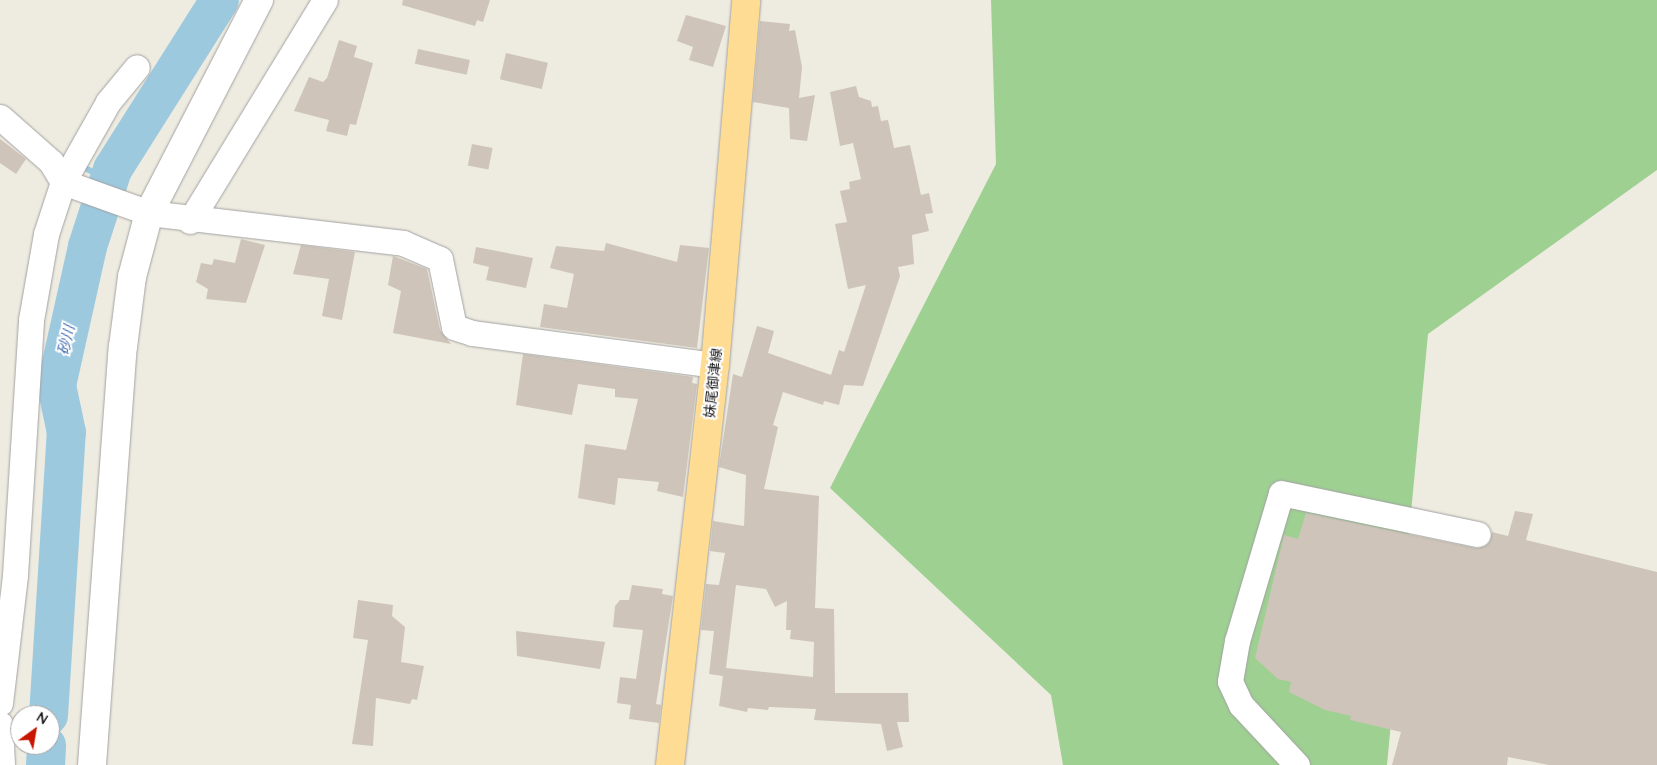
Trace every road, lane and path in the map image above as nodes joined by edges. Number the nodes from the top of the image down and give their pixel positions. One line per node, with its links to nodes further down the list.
1 (259, 0): 7 (street)
2 (326, 0): 8 (street)
3 (746, 0): 9 (main road, 妹尾御津線)
4 (137, 68): 6 (street)
5 (0, 117): 6 (street)
6 (70, 173): 7 (street); 10 (street)
7 (142, 211): 8 (street); 15 (street)
8 (190, 221): 9 (street)
9 (715, 365): 16 (main road, 妹尾御津線)
10 (10, 458): 12 (street)
11 (1478, 534): 17 (street)
12 (0, 703)
13 (0, 724): 14 (street)
14 (2, 765)
15 (92, 765)
16 (670, 765)
17 (1297, 765)

